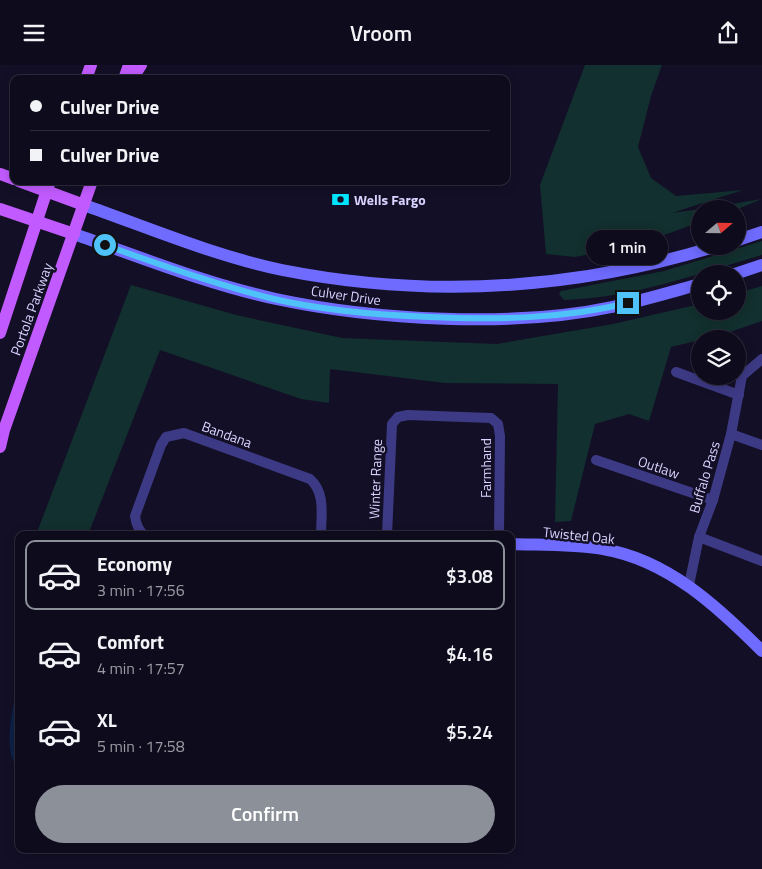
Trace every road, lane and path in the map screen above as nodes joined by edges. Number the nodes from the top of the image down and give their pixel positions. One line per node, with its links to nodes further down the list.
1 (91, 185): 3 (main road, Portola Parkway)
2 (48, 186): 3 (main road, Culver Drive); 5 (main road, Portola Parkway)
3 (84, 205): 7 (main road, Portola Parkway); 9 (main road, Culver Drive)
4 (0, 209): 5 (main road, Culver Drive)
5 (36, 221): 7 (main road, Culver Drive); 13 (main road, Portola Parkway)
6 (762, 232): 8 (main road)
7 (74, 234): 12 (main road, Culver Drive); 20 (main road, Portola Parkway)
8 (746, 237)
9 (691, 254)
10 (762, 265): 11 (main road)
11 (746, 270)
12 (691, 286)
13 (0, 333)
14 (762, 359): 16 (street, Buffalo Pass)
15 (676, 372): 16 (street)
16 (739, 395): 18 (street, Buffalo Pass)
17 (448, 416): 25 (street, Winter Range); 26 (street, Farmhand)
18 (731, 434): 19 (street); 22 (street, Buffalo Pass)
19 (762, 445)
20 (0, 447)
21 (596, 460): 22 (street, Outlaw)
22 (713, 500): 27 (street, Buffalo Pass)
23 (140, 531): 24 (street, Bandana)
24 (322, 531)
25 (387, 531)
26 (499, 531)
27 (699, 537): 29 (street); 30 (street, Buffalo Pass)
28 (515, 544): 30 (main road, Twisted Oak)
29 (762, 561)
30 (688, 585): 31 (main road, Twisted Oak)
31 (762, 651)

